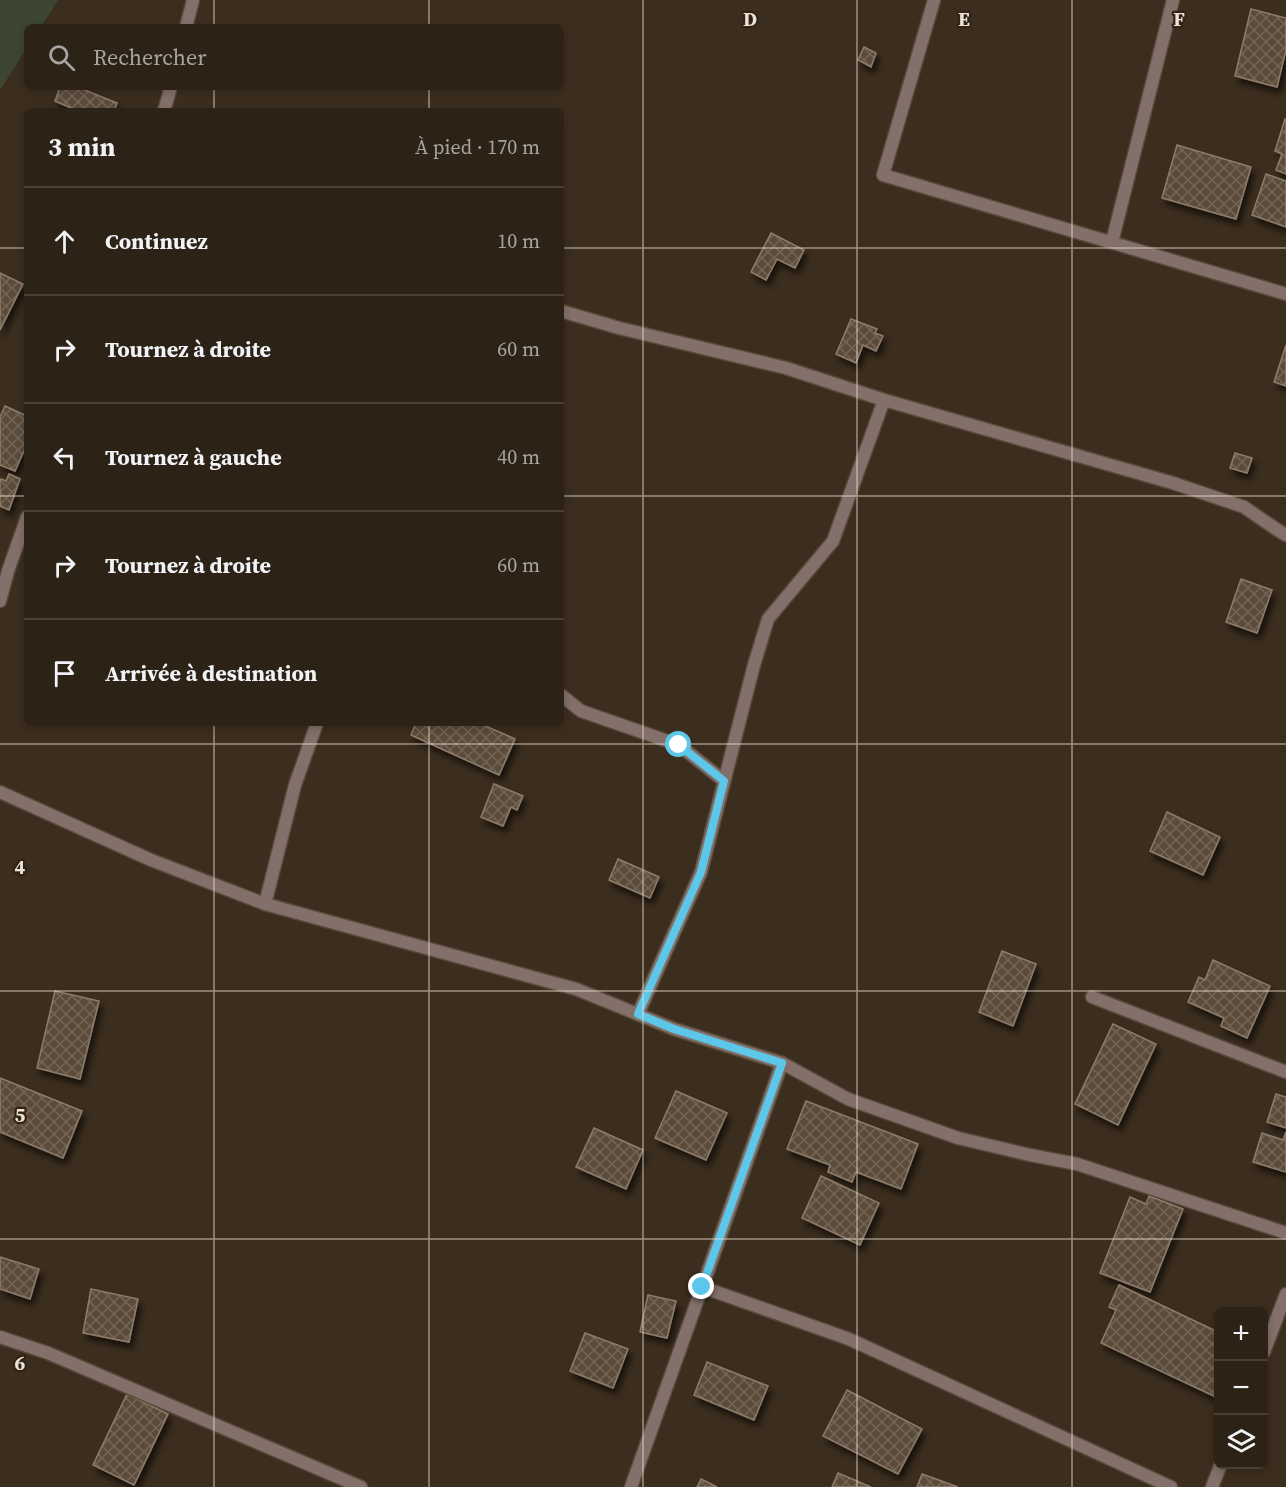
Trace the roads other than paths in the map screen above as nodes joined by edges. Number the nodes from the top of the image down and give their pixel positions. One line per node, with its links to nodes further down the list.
1 (193, 0): 4 (street)
2 (934, 0): 7 (street)
3 (1173, 0): 7 (street)
4 (187, 24)
5 (170, 90): 6 (street)
6 (165, 108)
7 (1112, 242): 8 (street)
8 (1286, 294)
9 (564, 312): 10 (street)
10 (884, 400): 12 (street); 17 (street)
11 (24, 525): 13 (street)
12 (1286, 535)
13 (4, 568): 14 (street)
14 (0, 601)
15 (564, 697): 17 (street)
16 (316, 726): 19 (street)
17 (724, 781): 21 (street)
18 (0, 792): 19 (street)
19 (265, 904): 21 (street)
20 (1092, 997): 23 (street)
21 (638, 1014): 22 (street)
22 (782, 1063): 24 (street); 25 (street)
23 (1286, 1072)
24 (1286, 1233)
25 (702, 1287): 31 (street); 32 (street)
26 (1286, 1294): 28 (street)
27 (0, 1338): 30 (street)
28 (1268, 1340)
29 (1219, 1469): 33 (street)
30 (361, 1487)
31 (631, 1487)
32 (1171, 1487)
33 (1212, 1487)

